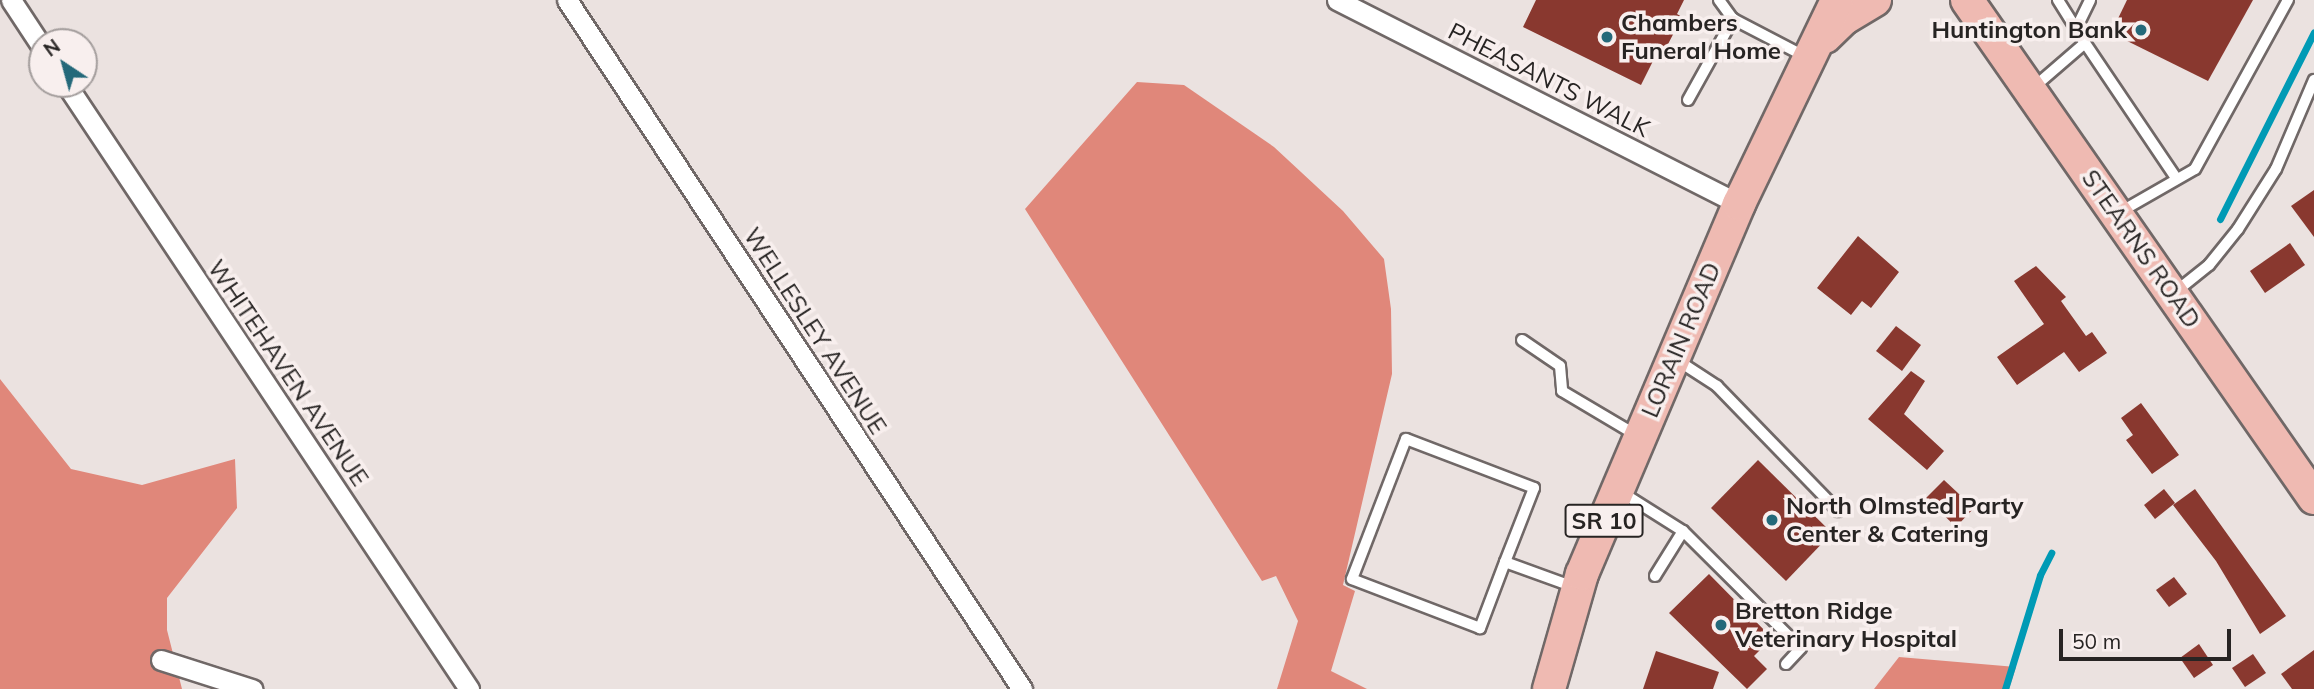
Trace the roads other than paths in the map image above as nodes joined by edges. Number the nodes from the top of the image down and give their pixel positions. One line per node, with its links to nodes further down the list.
1 (10, 0): 12 (street)
2 (567, 0): 38 (street, WELLESLEY AVENUE)
3 (1337, 0): 21 (street, PHEASANTS WALK)
4 (1719, 0): 11 (lane)
5 (1837, 0): 15 (main road, LORAIN ROAD / SR 10)
6 (1875, 0): 15 (main road)
7 (2058, 0): 13 (lane)
8 (2090, 0): 13 (lane)
9 (2288, 0): 20 (lane)
10 (1967, 1): 17 (main road, STEARNS ROAD)
11 (1732, 19): 15 (lane); 19 (lane)
12 (29, 28)
13 (2076, 29): 14 (lane)
14 (2085, 43): 17 (lane); 20 (lane)
15 (1811, 53): 21 (main road, LORAIN ROAD / SR 10)
16 (2314, 80): 23 (lane)
17 (2030, 90): 22 (main road, STEARNS ROAD)
18 (75, 98): 37 (street, WHITEHAVEN AVENUE)
19 (1688, 100)
20 (2176, 178): 22 (lane)
21 (1739, 204): 25 (main road, LORAIN ROAD / SR 10)
22 (2117, 215): 23 (main road, STEARNS ROAD)
23 (2172, 294): 28 (main road, STEARNS ROAD)
24 (1522, 340): 26 (lane)
25 (1674, 358): 26 (main road, LORAIN ROAD / SR 10); 29 (lane)
26 (1640, 438): 27 (main road, LORAIN ROAD / SR 10)
27 (1618, 489): 30 (lane); 33 (main road, LORAIN ROAD / SR 10)
28 (2314, 498)
29 (1838, 511)
30 (1683, 531): 32 (lane); 35 (lane)
31 (1506, 562): 31 (lane); 33 (lane)
32 (1655, 576)
33 (1577, 589): 39 (main road, LORAIN ROAD / SR 10)
34 (161, 660): 36 (street)
35 (1786, 664)
36 (252, 689)
37 (469, 689)
38 (1022, 689)
39 (1549, 689)

